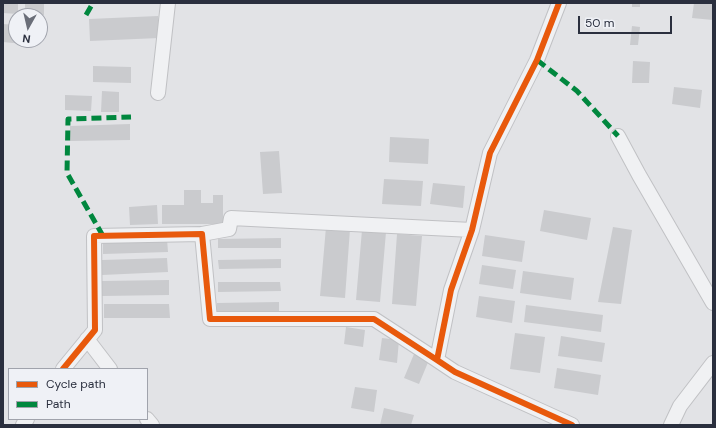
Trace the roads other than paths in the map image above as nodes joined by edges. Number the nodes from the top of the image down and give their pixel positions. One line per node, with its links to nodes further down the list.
1 (168, 3): 3 (street)
2 (559, 3): 5 (street)
3 (158, 93)
4 (618, 136): 7 (street)
5 (472, 230): 6 (street); 9 (street)
6 (202, 234): 8 (street); 9 (street)
7 (713, 303)
8 (87, 339): 11 (street); 12 (street)
9 (437, 360): 13 (street)
10 (713, 363): 14 (street)
11 (64, 368)
12 (109, 368)
13 (572, 425)
14 (671, 425)

